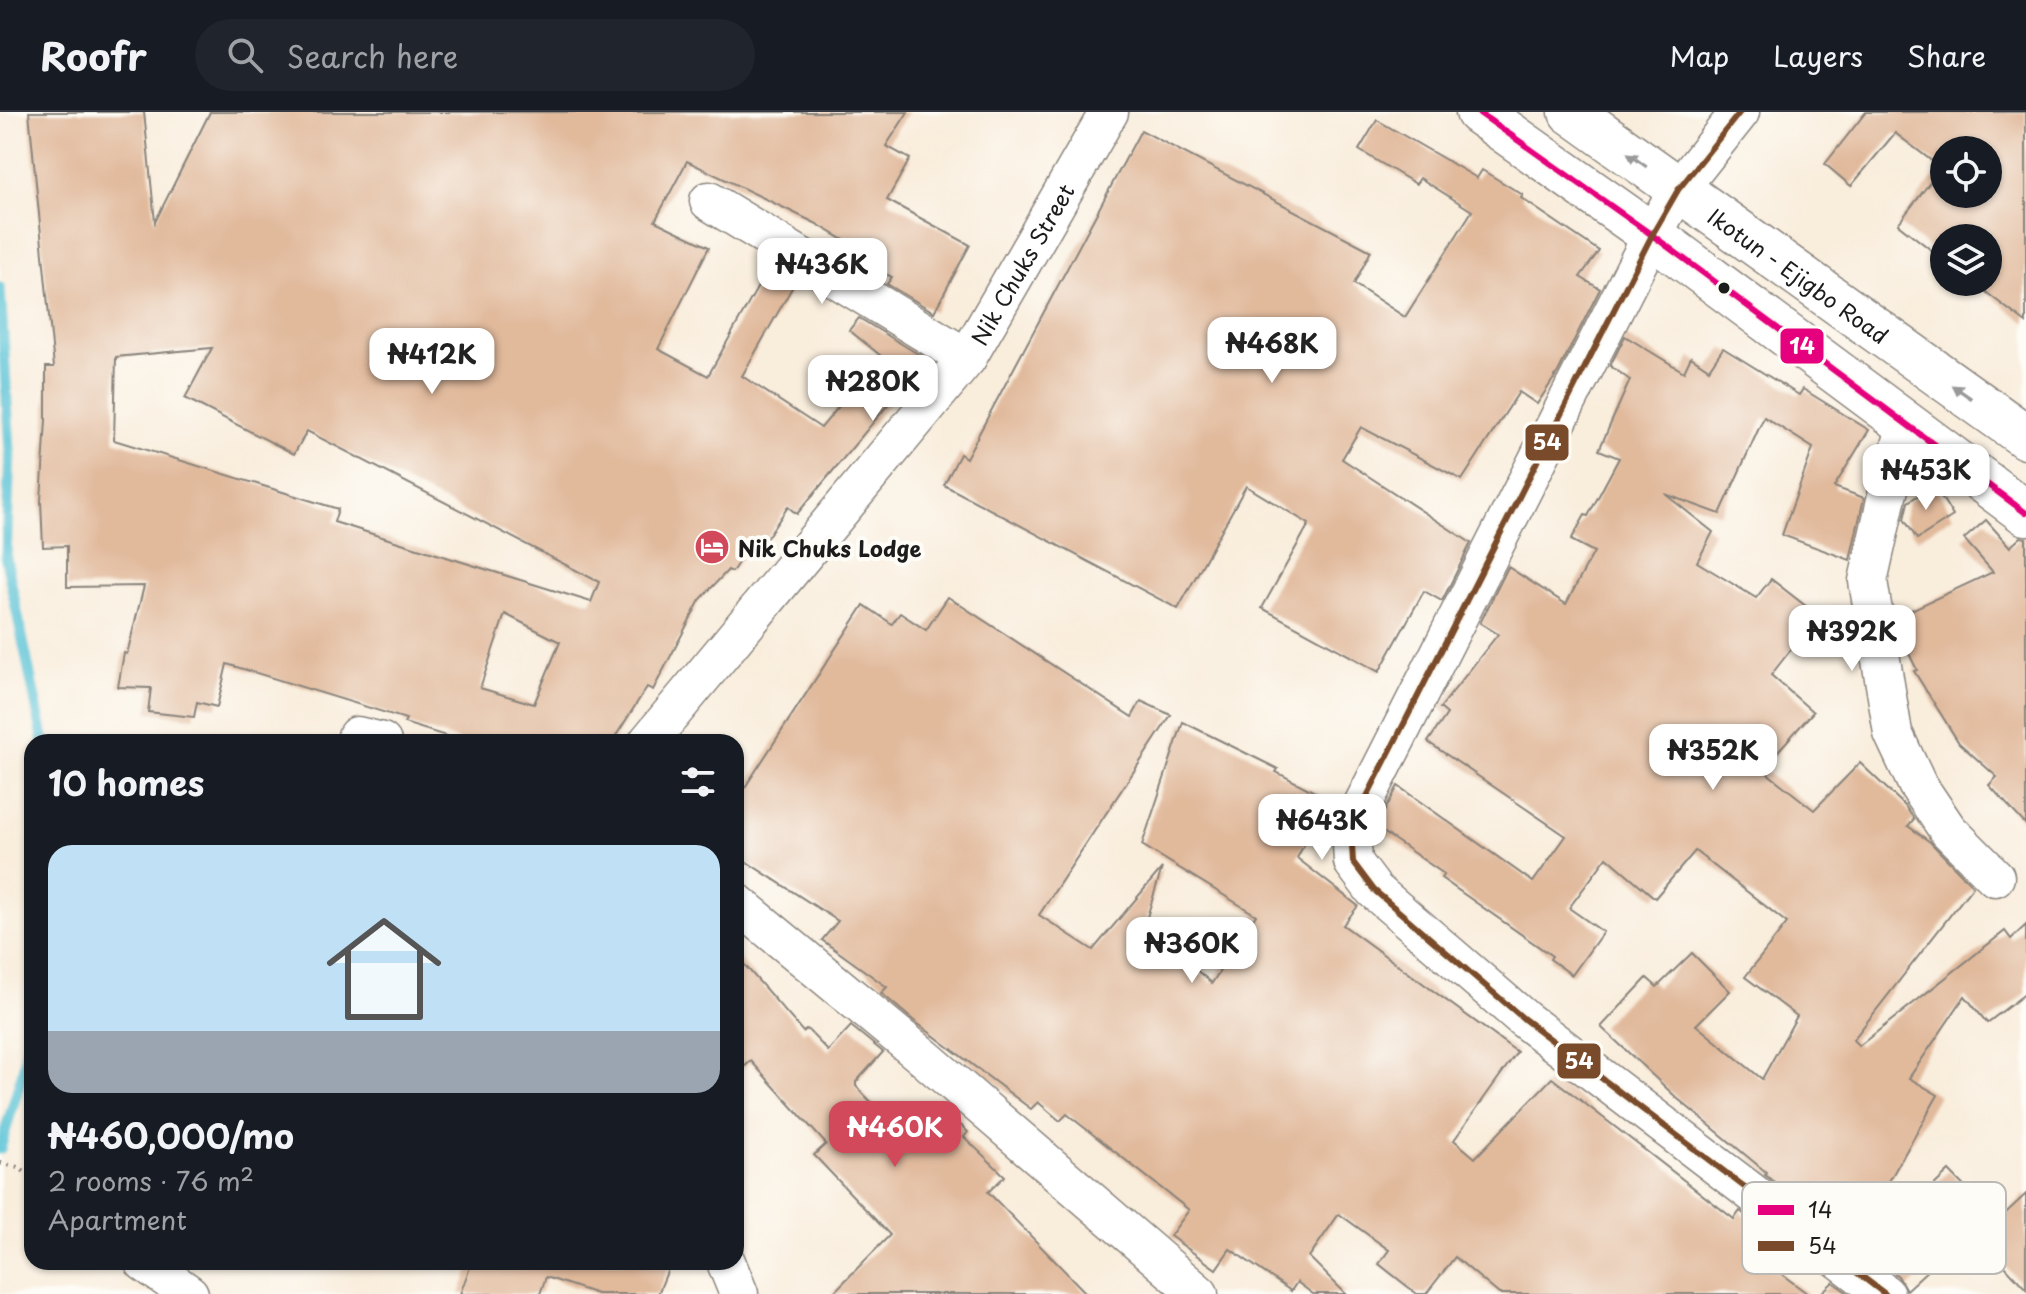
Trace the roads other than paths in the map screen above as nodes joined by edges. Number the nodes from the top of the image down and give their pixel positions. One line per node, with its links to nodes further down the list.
1 (1109, 112): 8 (street, Nik Chuks Street)
2 (1478, 112): 7 (main road)
3 (1571, 112): 5 (main road, Ikotun - Ejigbo Road, one-way to 3)
4 (1740, 112): 5 (street)
5 (1678, 190): 7 (street); 10 (main road, Ikotun - Ejigbo Road, one-way to 5)
6 (709, 201): 8 (street)
7 (1652, 235): 9 (main road); 15 (street)
8 (967, 358): 12 (street, Nik Chuks Street)
9 (1907, 424): 11 (main road); 13 (street)
10 (2026, 437)
11 (2026, 513)
12 (655, 734)
13 (1995, 877)
14 (744, 909): 21 (street)
15 (1742, 1185)
16 (155, 1270): 19 (street)
17 (729, 1270): 20 (street)
18 (1859, 1274): 22 (street)
19 (189, 1294)
20 (739, 1294)
21 (1199, 1294)
22 (1885, 1294)

